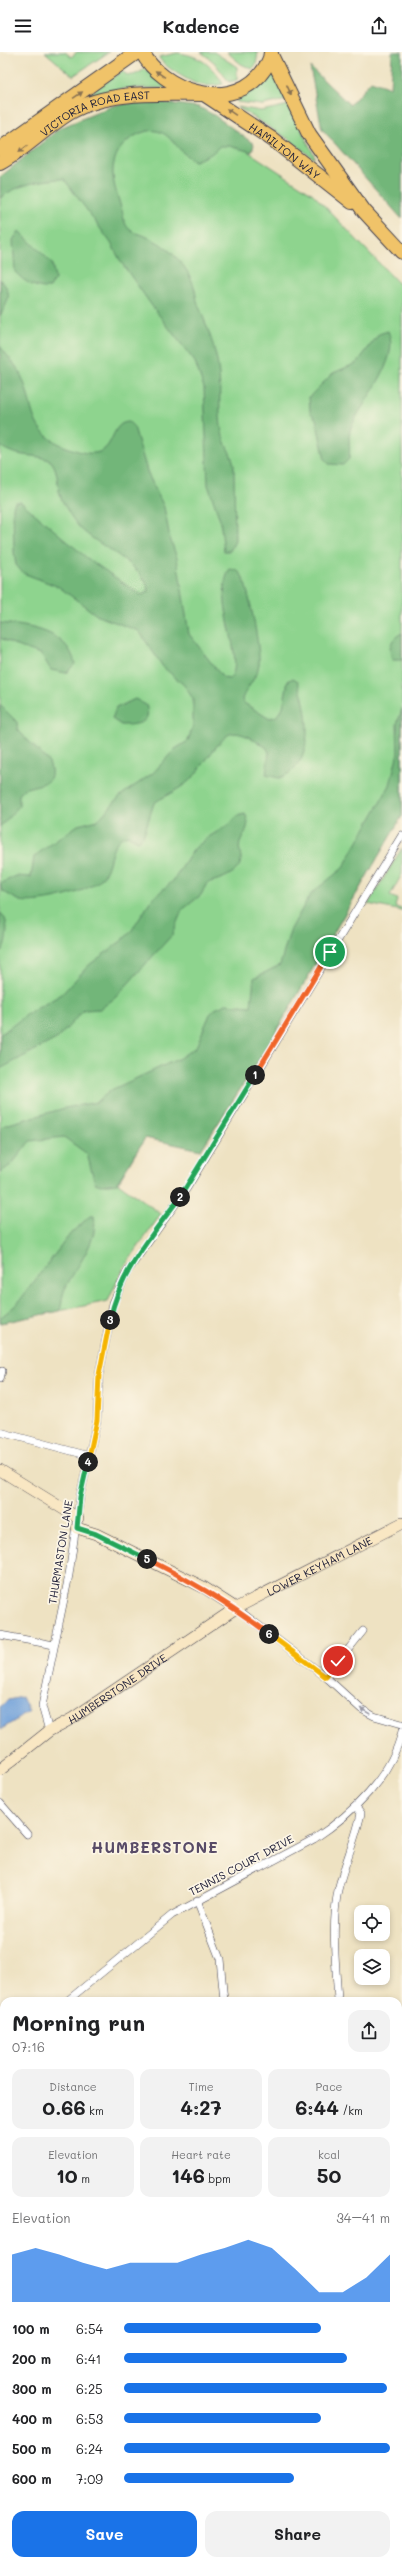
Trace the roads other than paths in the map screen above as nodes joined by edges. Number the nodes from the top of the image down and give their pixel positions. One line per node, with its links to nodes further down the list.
1 (138, 52): 5 (highway, VICTORIA ROAD EAST, one-way to 1)
2 (142, 52): 4 (highway, one-way to 2)
3 (271, 53): 4 (highway, VICTORIA ROAD EAST); 7 (highway, HAMILTON WAY, one-way to 7)
4 (203, 94): 6 (highway, VICTORIA ROAD EAST, one-way to 6); 7 (highway, HAMILTON WAY, one-way to 4)
5 (0, 149)
6 (0, 163)
7 (364, 211): 8 (highway, HAMILTON WAY)
8 (402, 252)
9 (402, 835): 11 (street, THURMASTON LANE)
10 (0, 1432): 11 (street)
11 (90, 1456): 13 (street, THURMASTON LANE)
12 (0, 1470): 13 (street)
13 (78, 1523): 15 (street); 18 (street, THURMASTON LANE)
14 (402, 1523): 15 (street, LOWER KEYHAM LANE)
15 (236, 1608): 19 (street); 21 (street, HUMBERSTONE DRIVE)
16 (363, 1631): 19 (street)
17 (0, 1635): 18 (street)
18 (54, 1644): 21 (street, THURMASTON LANE)
19 (326, 1677): 20 (street, one-way to 19)
20 (402, 1724)
21 (49, 1731): 23 (street, HUMBERSTONE DRIVE)
22 (402, 1731): 25 (street, TENNIS COURT DRIVE)
23 (0, 1770)
24 (0, 1803): 26 (street)
25 (356, 1807): 27 (street, TENNIS COURT DRIVE); 30 (street)
26 (27, 1834)
27 (197, 1900): 28 (street, TENNIS COURT DRIVE); 29 (street)
28 (72, 1997)
29 (224, 1997)
30 (338, 1997)

